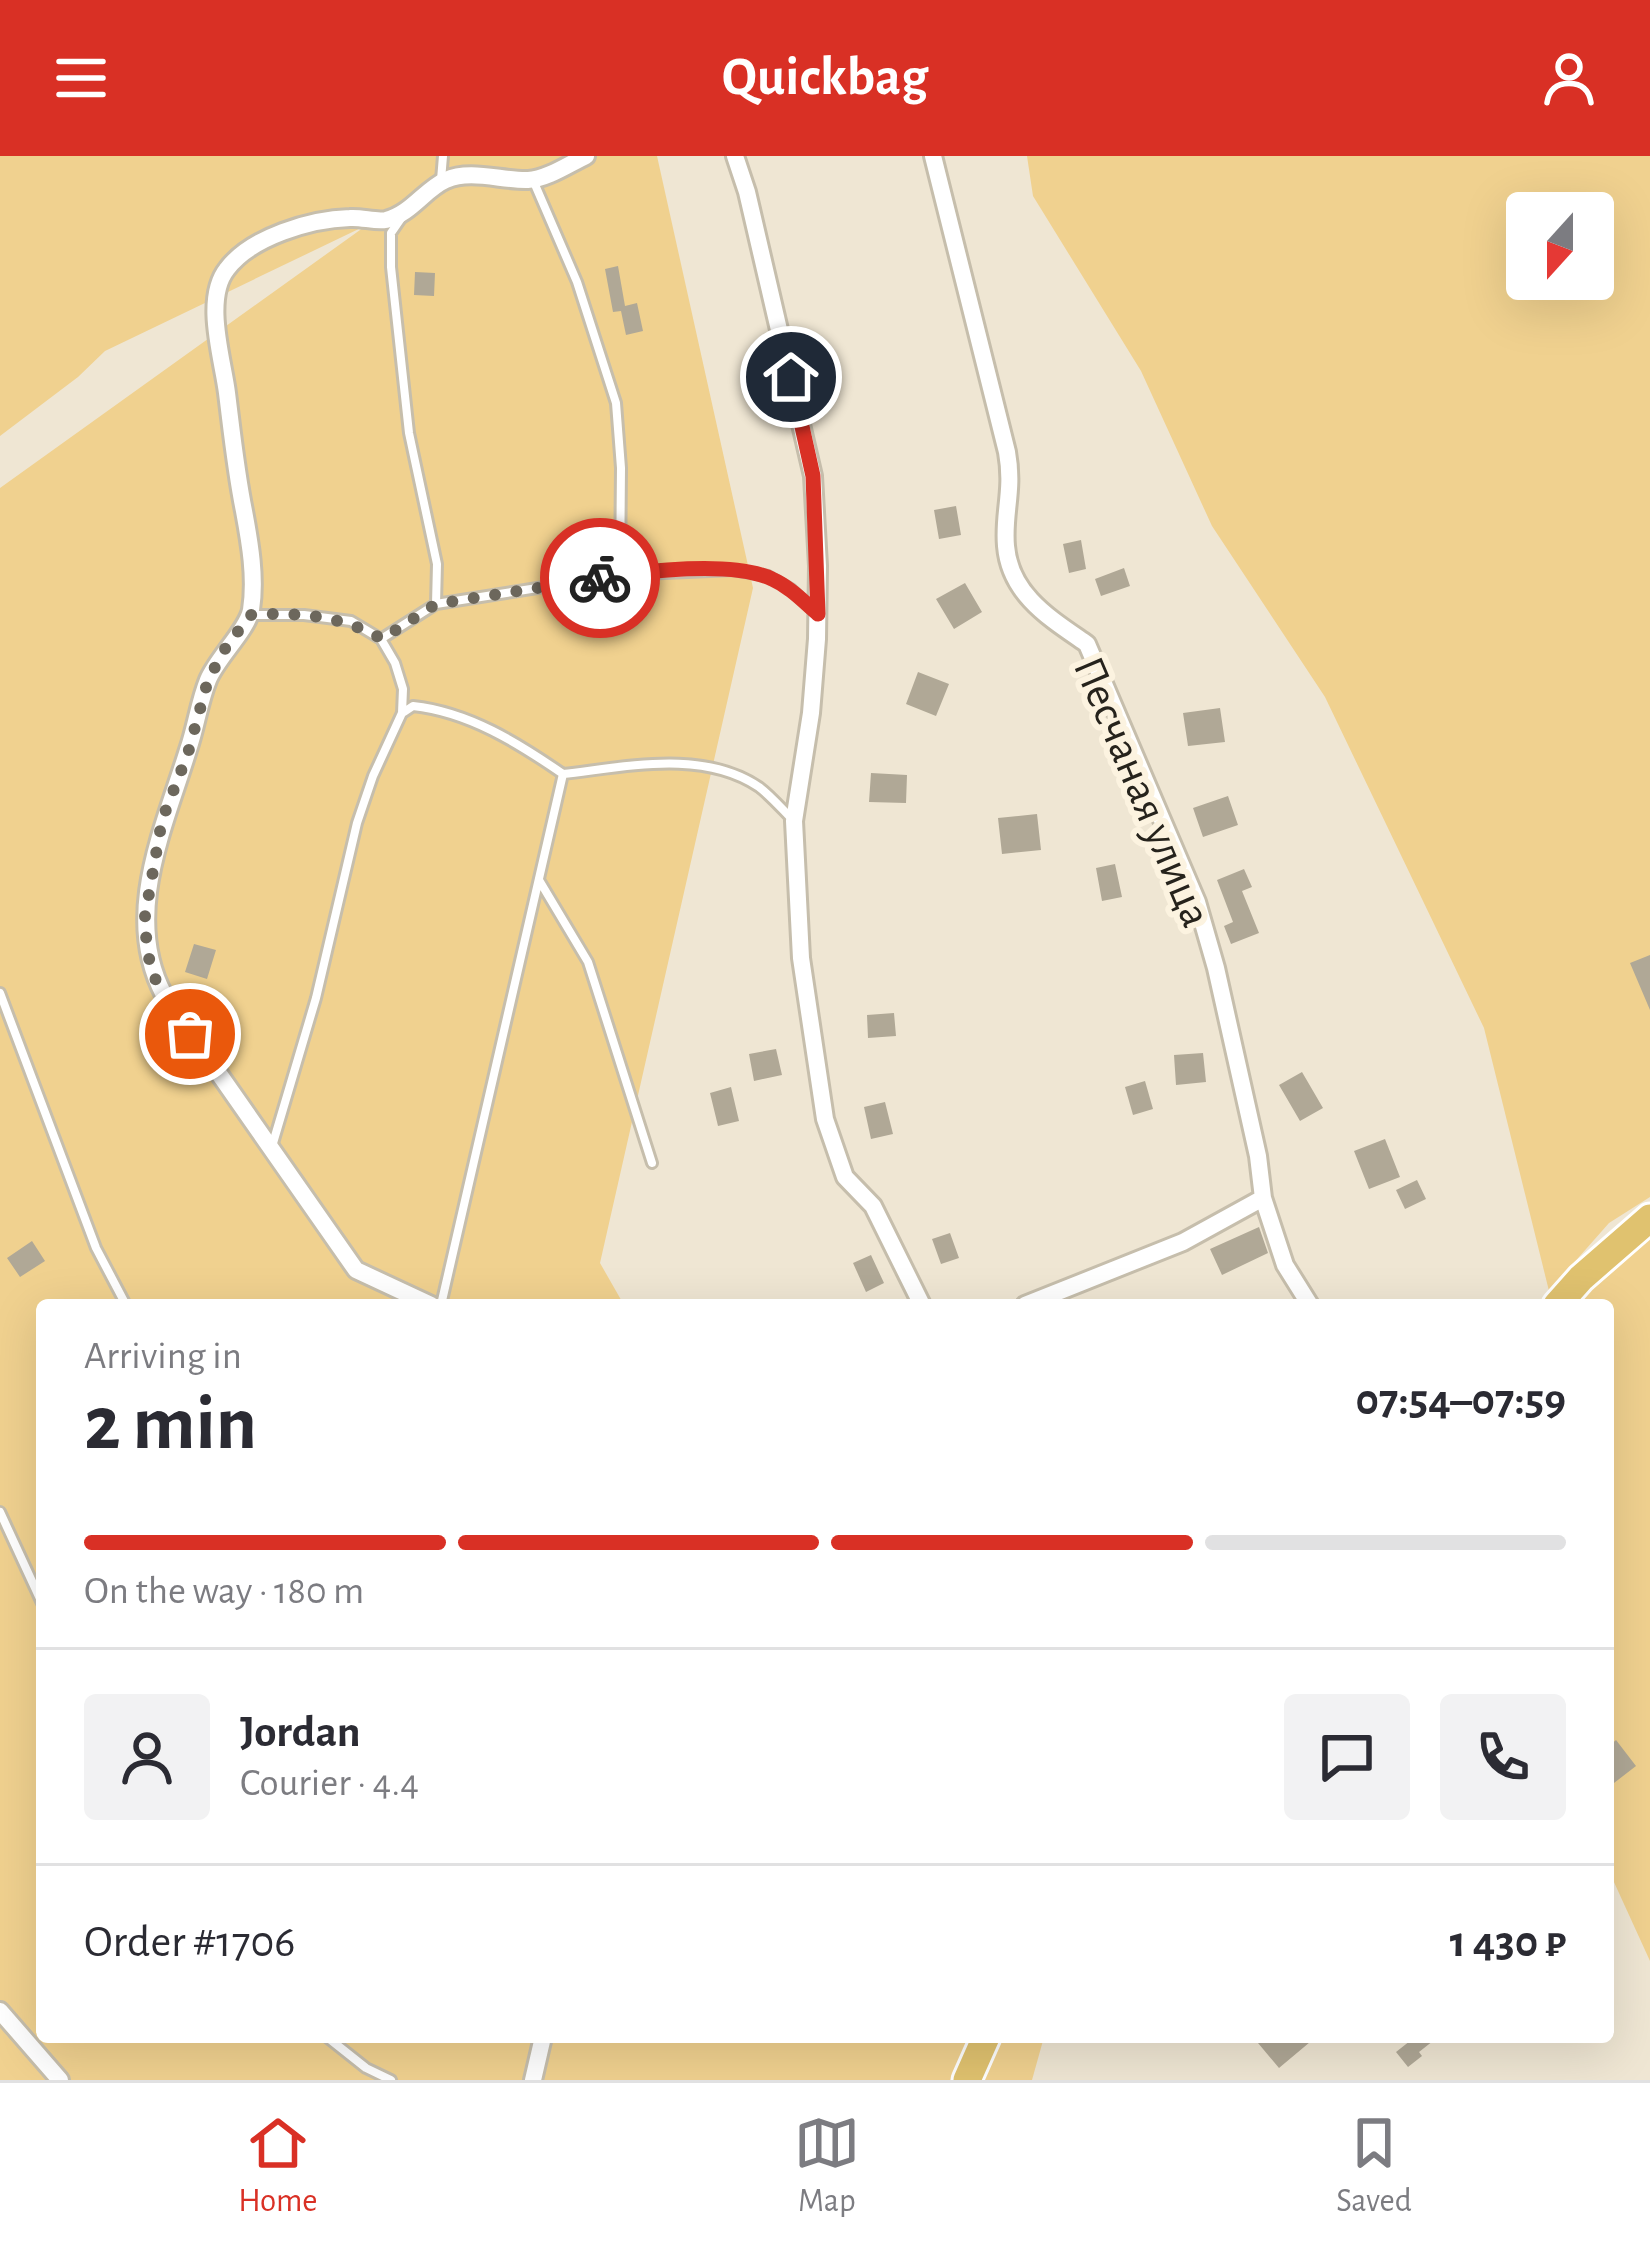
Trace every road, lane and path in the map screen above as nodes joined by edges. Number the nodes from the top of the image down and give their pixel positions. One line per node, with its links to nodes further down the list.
1 (442, 156): 5 (lane)
2 (586, 156): 6 (street)
3 (735, 156): 10 (street)
4 (933, 156): 20 (street, Песчаная улица)
5 (441, 181): 6 (street); 7 (street)
6 (533, 181): 8 (lane)
7 (406, 211): 9 (lane); 11 (street)
8 (620, 575): 9 (lane); 10 (lane)
9 (436, 604): 12 (lane)
10 (818, 614): 15 (street)
11 (250, 615): 12 (lane); 18 (street)
12 (382, 639): 13 (lane)
13 (402, 713): 14 (lane); 18 (lane)
14 (563, 774): 15 (lane); 16 (lane)
15 (794, 821): 25 (street)
16 (538, 879): 19 (lane); 24 (lane)
17 (0, 993): 22 (lane)
18 (271, 1150): 23 (street)
19 (652, 1162)
20 (1263, 1198): 26 (street); 27 (street, Песчаная улица)
21 (1650, 1218): 28 (main road)
22 (123, 1299)
23 (418, 1299)
24 (442, 1299)
25 (919, 1299)
26 (1040, 1299)
27 (1306, 1299)
28 (1562, 1299)
29 (0, 1512): 30 (lane)
30 (36, 1590)
31 (0, 2011): 35 (street)
32 (335, 2043): 36 (lane)
33 (542, 2043): 37 (street)
34 (983, 2043): 38 (main road)
35 (60, 2080)
36 (391, 2080)
37 (533, 2080)
38 (968, 2080)

